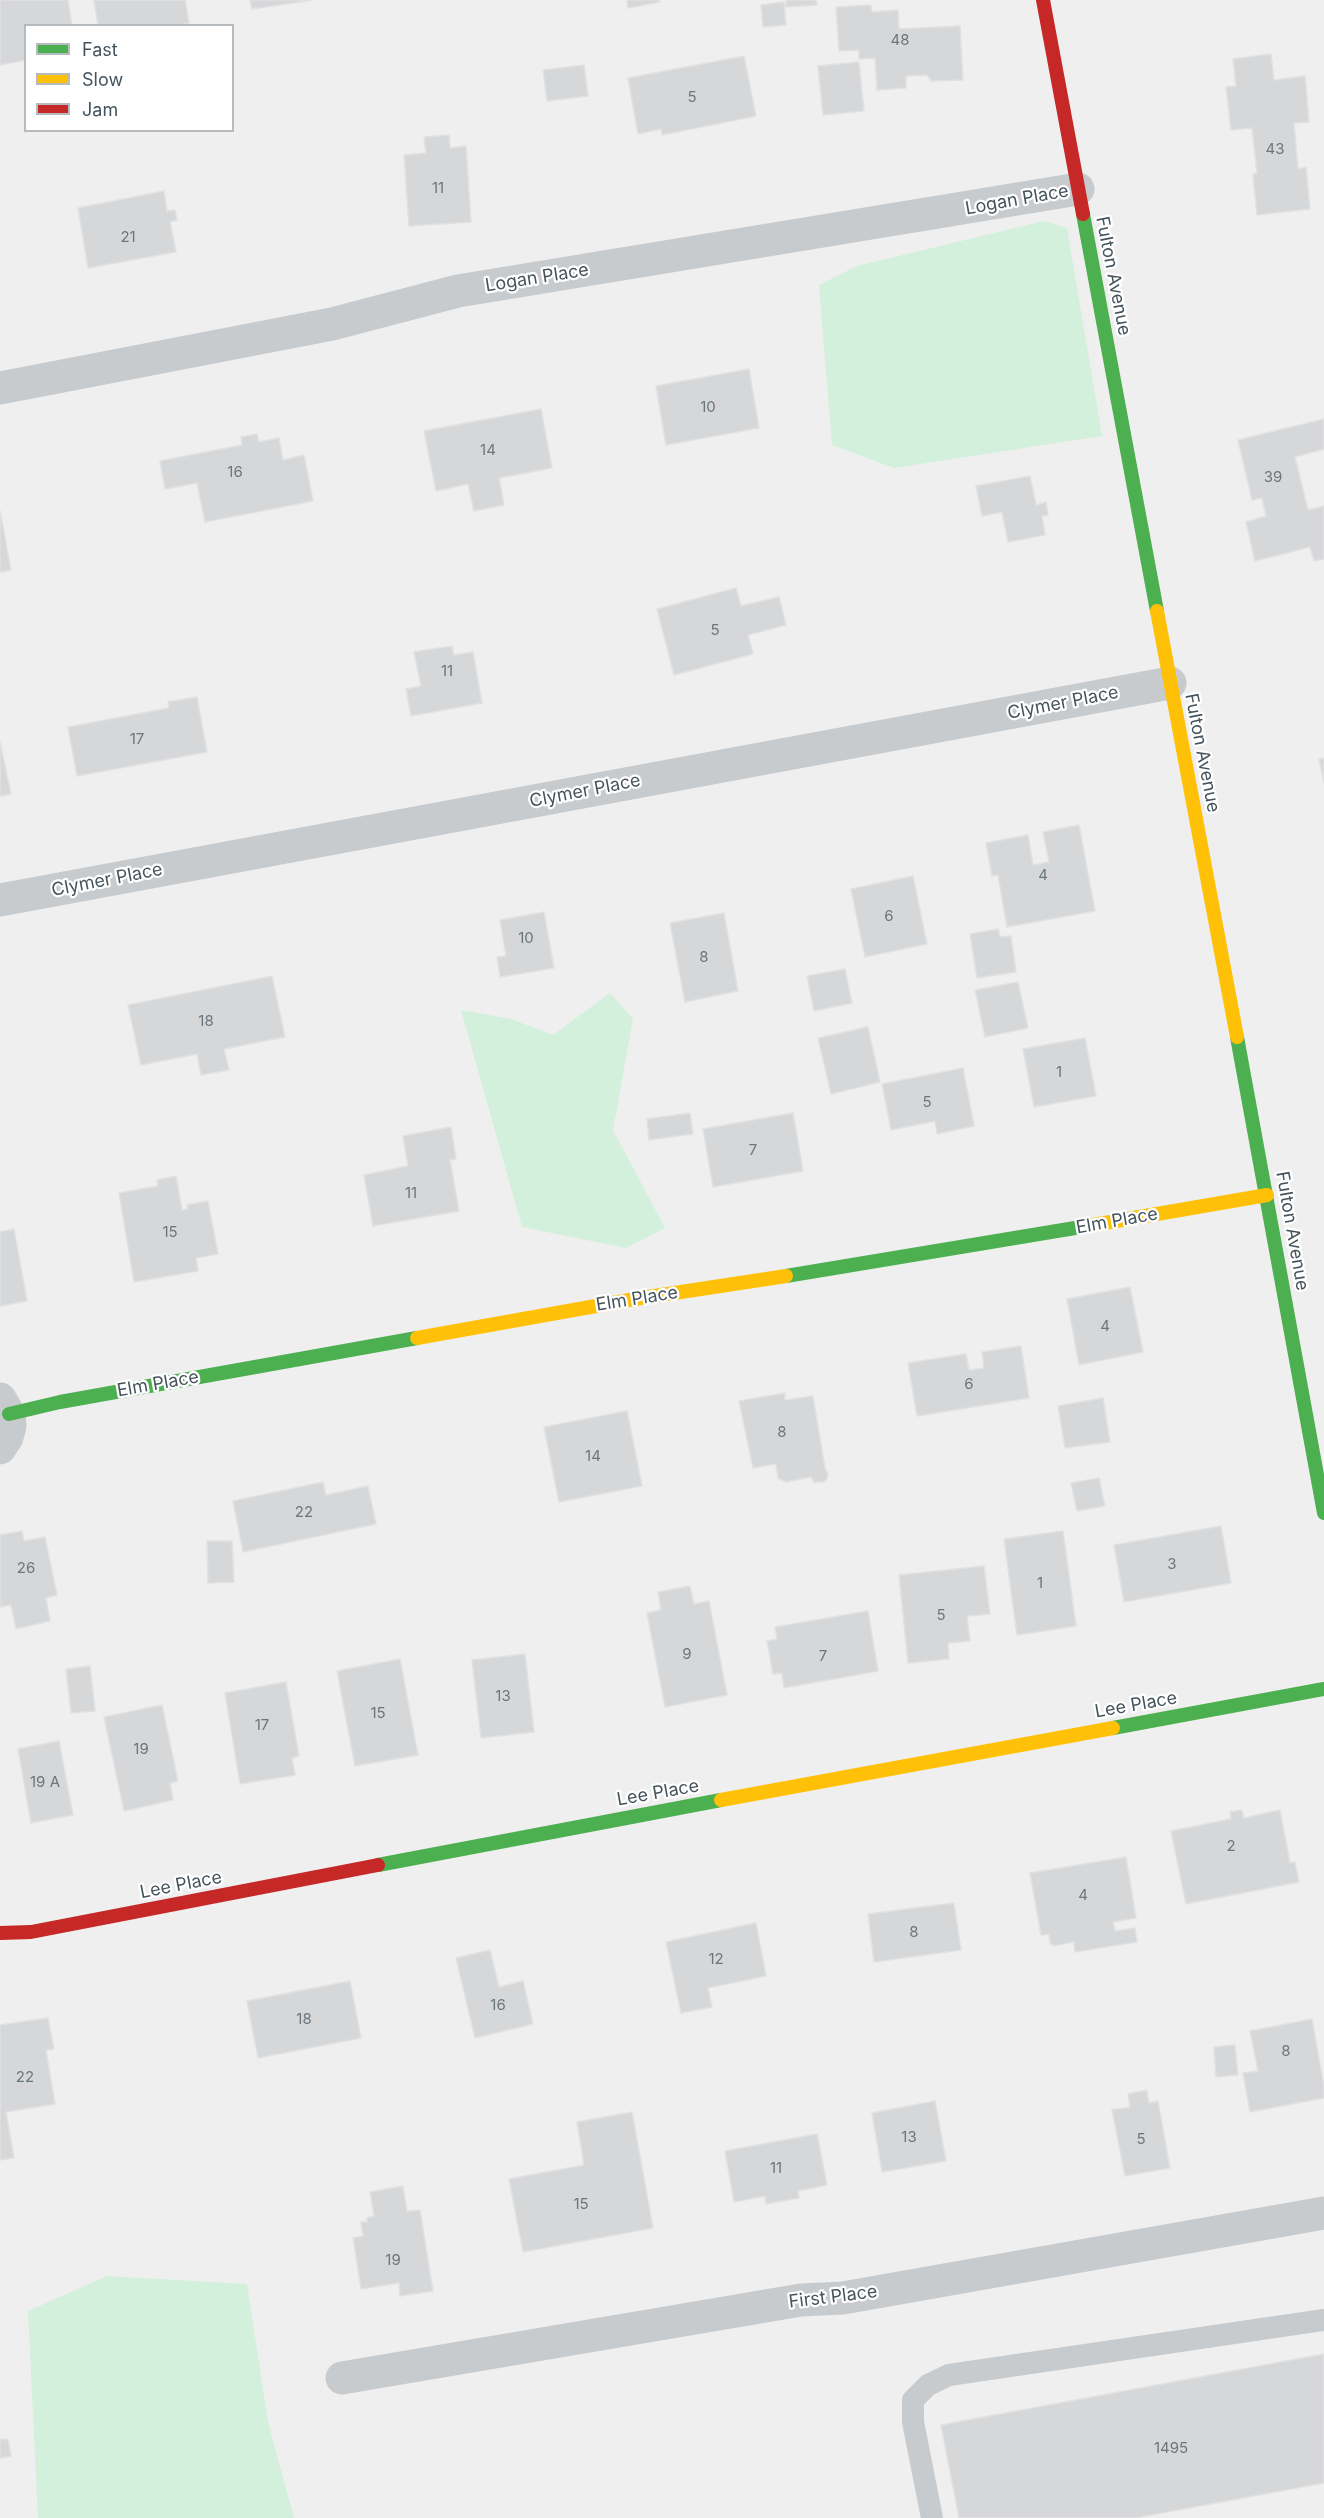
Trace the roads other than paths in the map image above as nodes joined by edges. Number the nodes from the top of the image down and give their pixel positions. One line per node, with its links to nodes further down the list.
1 (1043, 0): 2 (street, Fulton Avenue)
2 (1078, 189): 3 (street, Logan Place); 4 (street, Fulton Avenue)
3 (0, 388)
4 (1170, 682): 5 (street, Clymer Place); 6 (street, Fulton Avenue)
5 (0, 900)
6 (1267, 1195): 7 (street, Elm Place); 9 (street, Fulton Avenue)
7 (4, 1407): 8 (street, Elm Place)
8 (0, 1448)
9 (1324, 1514)
10 (1324, 1689): 11 (street, Lee Place)
11 (0, 1933)
12 (1324, 2213): 14 (street, First Place)
13 (1324, 2320): 15 (lane)
14 (342, 2378)
15 (932, 2518)

